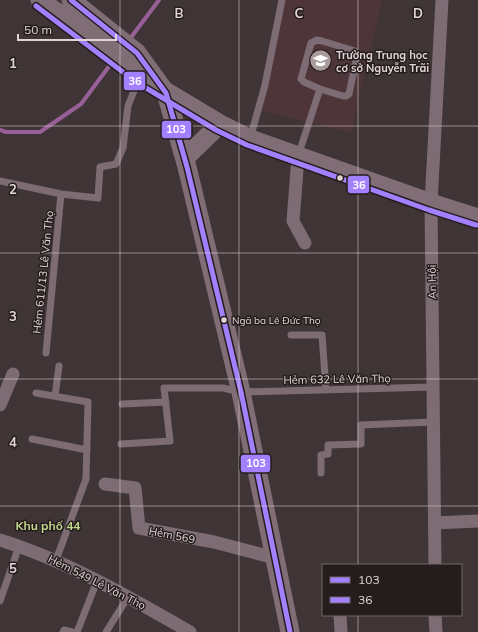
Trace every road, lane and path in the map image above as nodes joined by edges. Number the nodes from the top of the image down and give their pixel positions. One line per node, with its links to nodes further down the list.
1 (40, 0): 4 (main road)
2 (282, 0): 11 (lane)
3 (442, 0): 16 (street, An Hội)
4 (75, 7): 5 (main road)
5 (130, 59): 6 (main road); 8 (main road)
6 (140, 76): 8 (main road); 15 (lane)
7 (320, 89): 7 (lane); 12 (lane)
8 (166, 93): 9 (main road); 13 (main road)
9 (191, 107): 10 (main road); 13 (main road)
10 (220, 124): 11 (main road); 13 (main road)
11 (250, 139): 12 (main road)
12 (298, 157): 16 (main road); 18 (street)
13 (185, 158): 25 (main road)
14 (0, 181): 15 (lane)
15 (61, 194): 20 (lane, Hẻm 611/13 Lê Văn Thọ)
16 (431, 203): 17 (main road); 23 (street, An Hội)
17 (478, 218)
18 (305, 243)
19 (291, 335): 24 (lane)
20 (46, 353)
21 (59, 366): 27 (lane)
22 (13, 374): 30 (street)
23 (433, 387): 24 (lane, Hẻm 632 Lê Văn Thọ); 31 (street, An Hội)
24 (326, 390): 25 (lane, Hẻm 632 Lê Văn Thọ)
25 (241, 392): 28 (lane, Hẻm 632 Lê Văn Thọ); 41 (main road)
26 (36, 393): 27 (lane)
27 (55, 396): 34 (lane)
28 (166, 402): 29 (lane); 33 (lane)
29 (122, 404)
30 (0, 405)
31 (433, 422): 35 (lane); 38 (street, An Hội)
32 (32, 439): 34 (lane)
33 (121, 444)
34 (87, 450): 42 (lane)
35 (321, 473)
36 (105, 484): 41 (street, Hẻm 569)
37 (478, 521): 38 (street)
38 (435, 523): 43 (street, An Hội)
39 (0, 540): 40 (street, Hẻm 549 Lê Văn Thọ)
40 (19, 546): 42 (street, Hẻm 549 Lê Văn Thọ); 46 (lane)
41 (274, 558): 54 (main road)
42 (56, 560): 44 (street, Hẻm 549 Lê Văn Thọ)
43 (435, 564)
44 (97, 581): 45 (street, Hẻm 549 Lê Văn Thọ); 51 (lane)
45 (128, 597): 52 (lane); 53 (street, Hẻm 549 Lê Văn Thọ)
46 (0, 601)
47 (340, 616): 55 (street)
48 (436, 616): 56 (street)
49 (63, 632): 50 (lane)
50 (72, 632)
51 (77, 632)
52 (106, 632)
53 (190, 632)
54 (290, 632)
55 (341, 632)
56 (436, 632)

